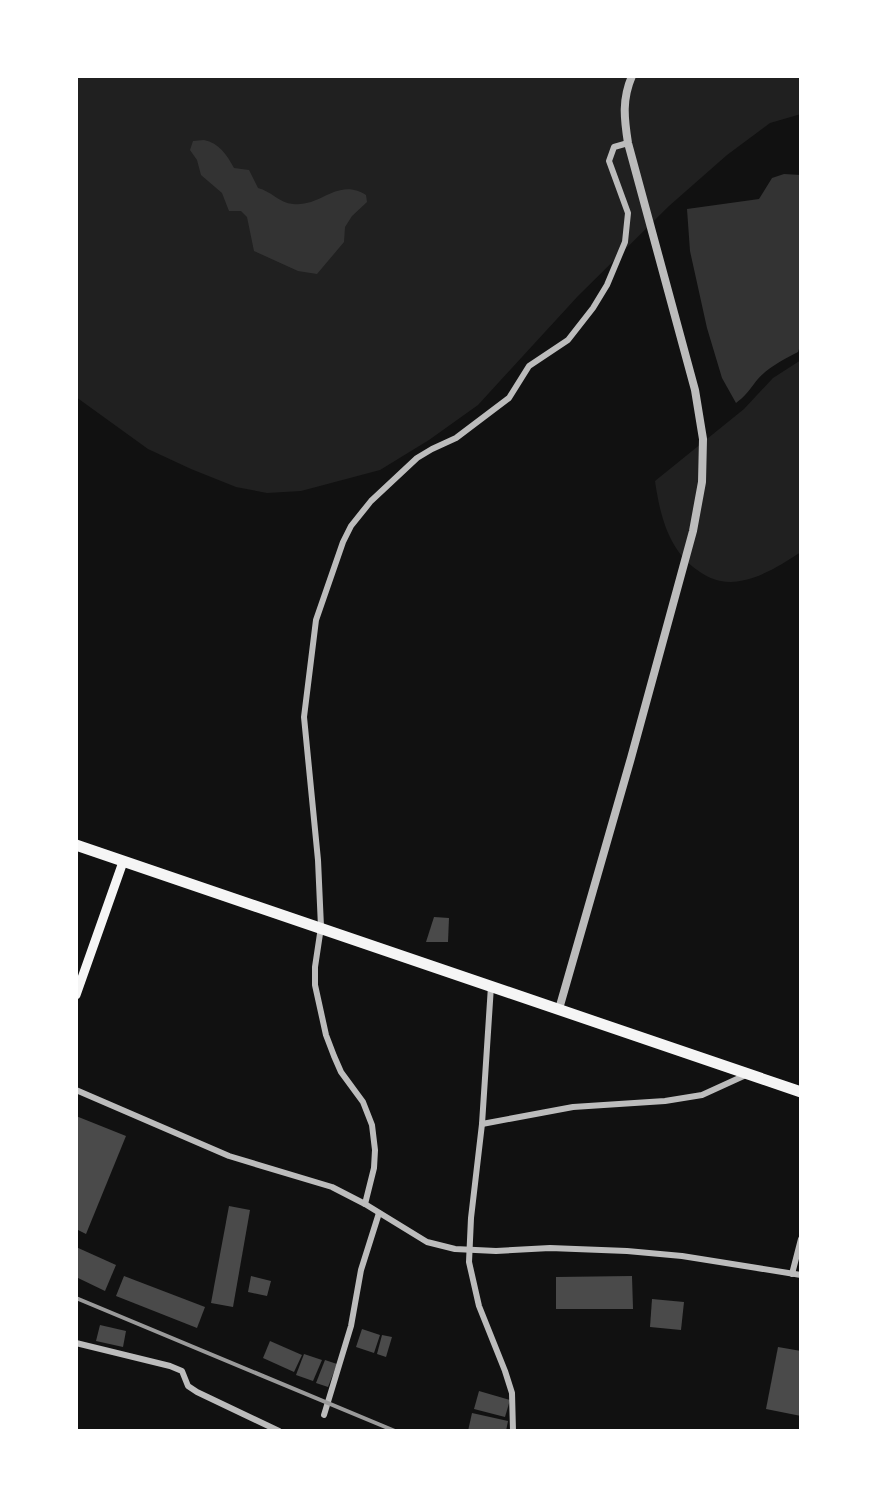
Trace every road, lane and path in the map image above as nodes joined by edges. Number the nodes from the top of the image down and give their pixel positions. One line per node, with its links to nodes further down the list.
1 (632, 76): 2 (street)
2 (628, 143): 5 (street); 8 (street)
3 (76, 845): 4 (highway)
4 (123, 862): 5 (highway); 7 (main road)
5 (321, 927): 6 (highway); 13 (street)
6 (491, 986): 8 (highway); 12 (street)
7 (76, 995)
8 (559, 1009): 9 (highway)
9 (748, 1074): 11 (highway); 12 (street)
10 (76, 1090): 13 (street)
11 (801, 1092)
12 (482, 1124): 16 (street)
13 (365, 1204): 14 (street)
14 (379, 1213): 16 (street); 20 (street)
15 (801, 1239): 17 (street)
16 (469, 1251): 17 (street); 22 (street)
17 (792, 1274): 18 (street)
18 (801, 1275)
19 (76, 1343): 21 (street)
20 (324, 1415)
21 (279, 1431)
22 (513, 1431)

